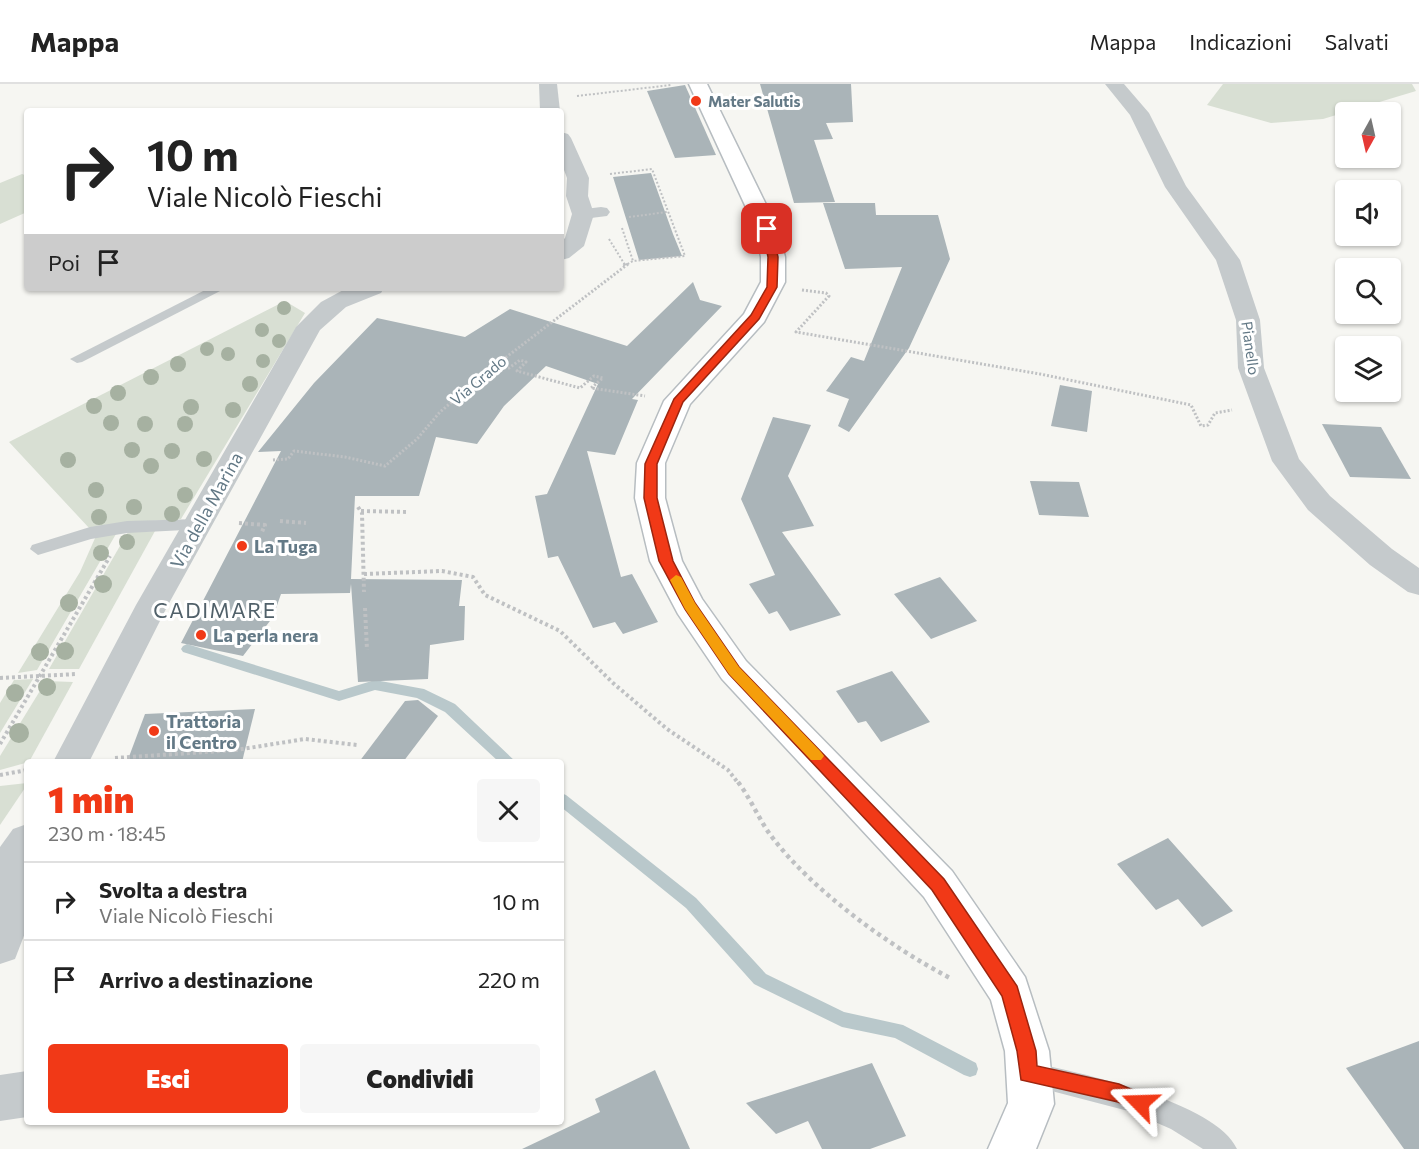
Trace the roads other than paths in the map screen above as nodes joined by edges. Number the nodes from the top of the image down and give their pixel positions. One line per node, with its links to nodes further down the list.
1 (698, 84): 18 (main road)
2 (1114, 84): 12 (street, Pianello)
3 (549, 88): 4 (street)
4 (550, 108)
5 (567, 166): 6 (street)
6 (564, 251)
7 (213, 291): 9 (lane)
8 (354, 291): 10 (street, Via della Marina)
9 (77, 359)
10 (198, 525): 11 (lane); 13 (street, Via della Marina)
11 (38, 549)
12 (1419, 584)
13 (73, 759)
14 (24, 846): 15 (street)
15 (0, 880)
16 (24, 881): 17 (street)
17 (0, 945)
18 (1028, 1073): 21 (main road); 22 (lane)
19 (24, 1094): 20 (street)
20 (0, 1098)
21 (1012, 1149)
22 (1224, 1149)

